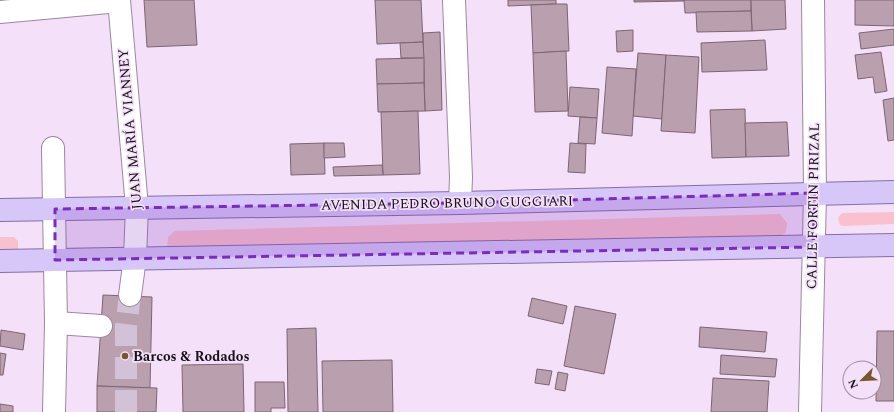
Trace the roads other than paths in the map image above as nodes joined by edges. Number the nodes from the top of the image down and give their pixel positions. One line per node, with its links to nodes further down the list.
1 (119, 0): 4 (street); 9 (street, JUAN MARÍA VIANNEY)
2 (454, 0): 8 (street)
3 (813, 0): 7 (street, CALLE FORTIN PIRIZAL)
4 (0, 12)
5 (53, 148): 10 (street)
6 (894, 192): 7 (main road, AVENIDA PEDRO BRUNO GUGGIARI)
7 (815, 193): 8 (main road, AVENIDA PEDRO BRUNO GUGGIARI); 13 (street, CALLE FORTIN PIRIZAL)
8 (460, 204): 9 (main road, AVENIDA PEDRO BRUNO GUGGIARI)
9 (137, 208): 10 (main road, AVENIDA PEDRO BRUNO GUGGIARI); 14 (street, JUAN MARÍA VIANNEY)
10 (55, 209): 11 (main road, AVENIDA PEDRO BRUNO GUGGIARI); 16 (street)
11 (0, 210)
12 (894, 245): 13 (main road)
13 (813, 247): 14 (main road); 21 (street, CALLE FORTIN PIRIZAL)
14 (135, 258): 16 (main road); 17 (street, JUAN MARÍA VIANNEY)
15 (0, 260): 16 (main road)
16 (55, 260): 18 (street)
17 (130, 295)
18 (56, 323): 19 (street); 20 (street)
19 (101, 326)
20 (54, 412)
21 (810, 412)

